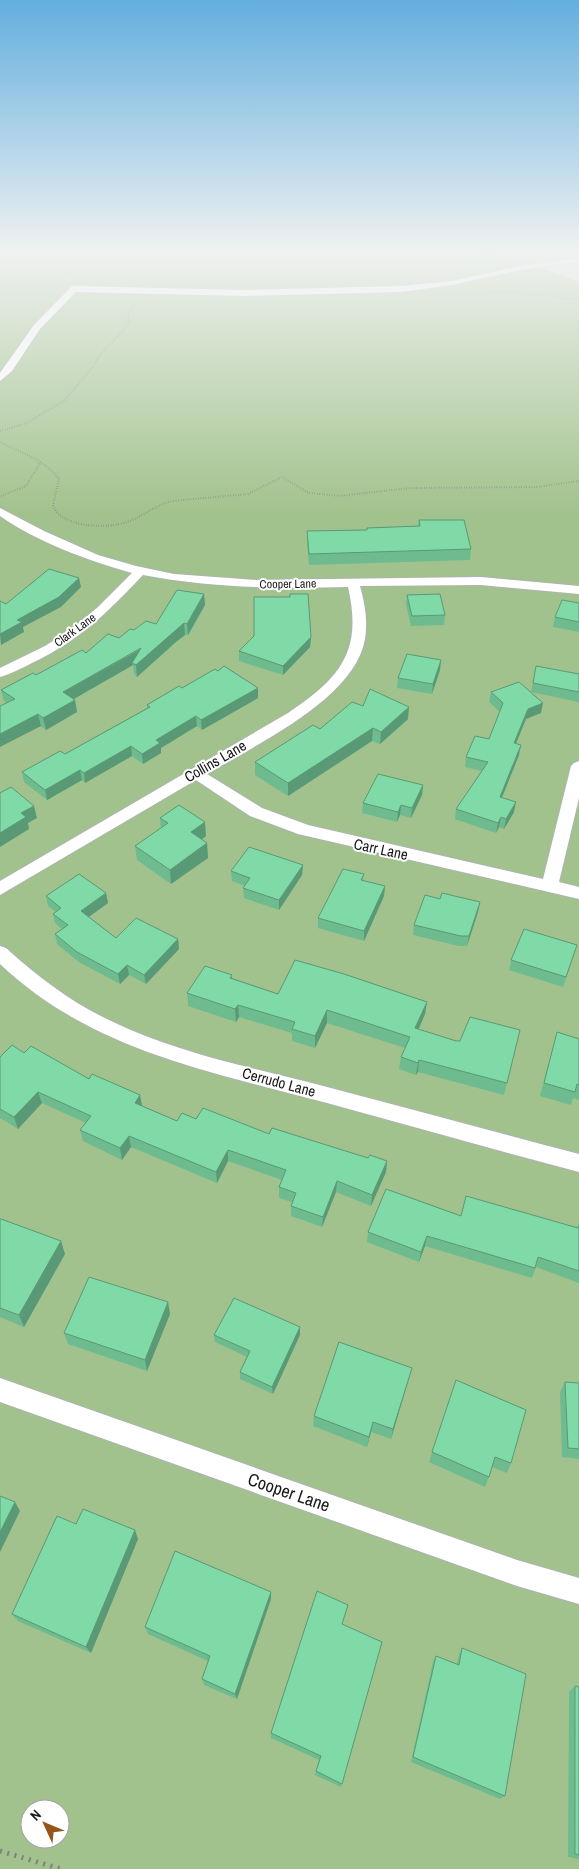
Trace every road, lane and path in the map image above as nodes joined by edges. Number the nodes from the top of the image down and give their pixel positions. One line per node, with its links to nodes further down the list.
1 (30, 339): 3 (street)
2 (115, 339): 4 (path)
3 (0, 378)
4 (0, 431)
5 (0, 442): 6 (path)
6 (40, 463): 7 (path); 8 (path)
7 (579, 481)
8 (0, 497)
9 (3, 517): 10 (street, Cooper Lane)
10 (139, 572): 11 (street, Cooper Lane); 13 (street, Clark Lane)
11 (353, 583): 12 (street, Cooper Lane); 15 (street, Collins Lane)
12 (579, 590)
13 (0, 674)
14 (579, 766): 16 (street)
15 (195, 773): 16 (street, Carr Lane); 17 (street, Collins Lane)
16 (550, 886): 18 (street, Carr Lane)
17 (0, 890)
18 (579, 892)
19 (0, 953): 20 (street, Cerrudo Lane)
20 (579, 1163)
21 (0, 1390): 22 (street, Cooper Lane)
22 (579, 1591)
23 (0, 1852): 24 (path)
24 (61, 1869)

